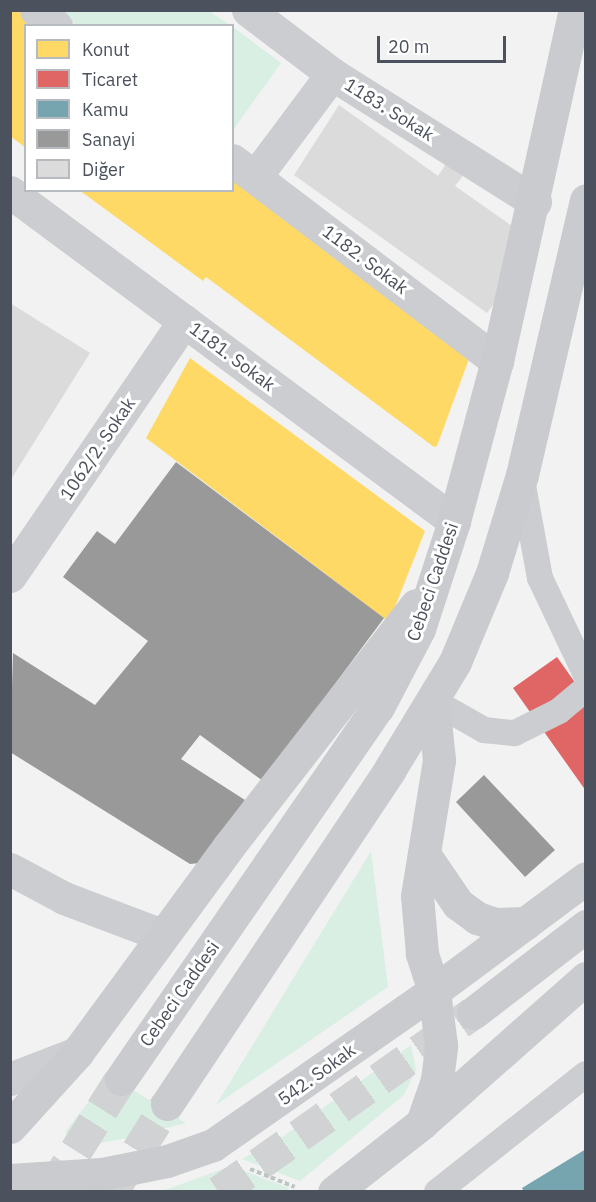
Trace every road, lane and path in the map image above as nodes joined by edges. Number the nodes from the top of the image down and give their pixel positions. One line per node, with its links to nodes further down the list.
1 (36, 10): 4 (street)
2 (248, 10): 5 (street, 1183. Sokak)
3 (575, 10): 9 (main road, Cebeci Caddesi)
4 (54, 24)
5 (332, 74): 6 (street); 9 (street, 1183. Sokak)
6 (244, 168): 11 (street, 1182. Sokak)
7 (10, 192): 10 (street, 1181. Sokak)
8 (585, 200): 12 (main road)
9 (535, 202): 11 (main road, Cebeci Caddesi)
10 (184, 321): 13 (street, 1181. Sokak); 14 (street, 1062/2. Sokak)
11 (497, 361): 13 (main road, Cebeci Caddesi)
12 (522, 476): 16 (lane); 18 (main road)
13 (454, 521): 15 (main road, Cebeci Caddesi)
14 (10, 576)
15 (434, 583): 24 (main road); 31 (main road, Cebeci Caddesi)
16 (585, 675)
17 (585, 688): 18 (lane)
18 (433, 701): 19 (main road); 32 (main road)
19 (424, 854): 22 (main road); 26 (main road)
20 (10, 869): 24 (street)
21 (585, 878): 22 (main road, 542. Sokak)
22 (526, 923): 26 (main road, 542. Sokak)
23 (585, 926): 27 (main road)
24 (162, 935): 28 (main road)
25 (585, 978): 33 (main road)
26 (434, 992): 33 (main road); 35 (main road, 542. Sokak)
27 (473, 1012)
28 (78, 1053): 30 (main road); 34 (main road)
29 (585, 1074): 39 (lane)
30 (10, 1079)
31 (122, 1079)
32 (166, 1104)
33 (422, 1123): 37 (main road)
34 (10, 1127)
35 (213, 1145): 36 (main road, 542. Sokak); 38 (path)
36 (10, 1180)
37 (344, 1188)
38 (302, 1190)
39 (437, 1191)

